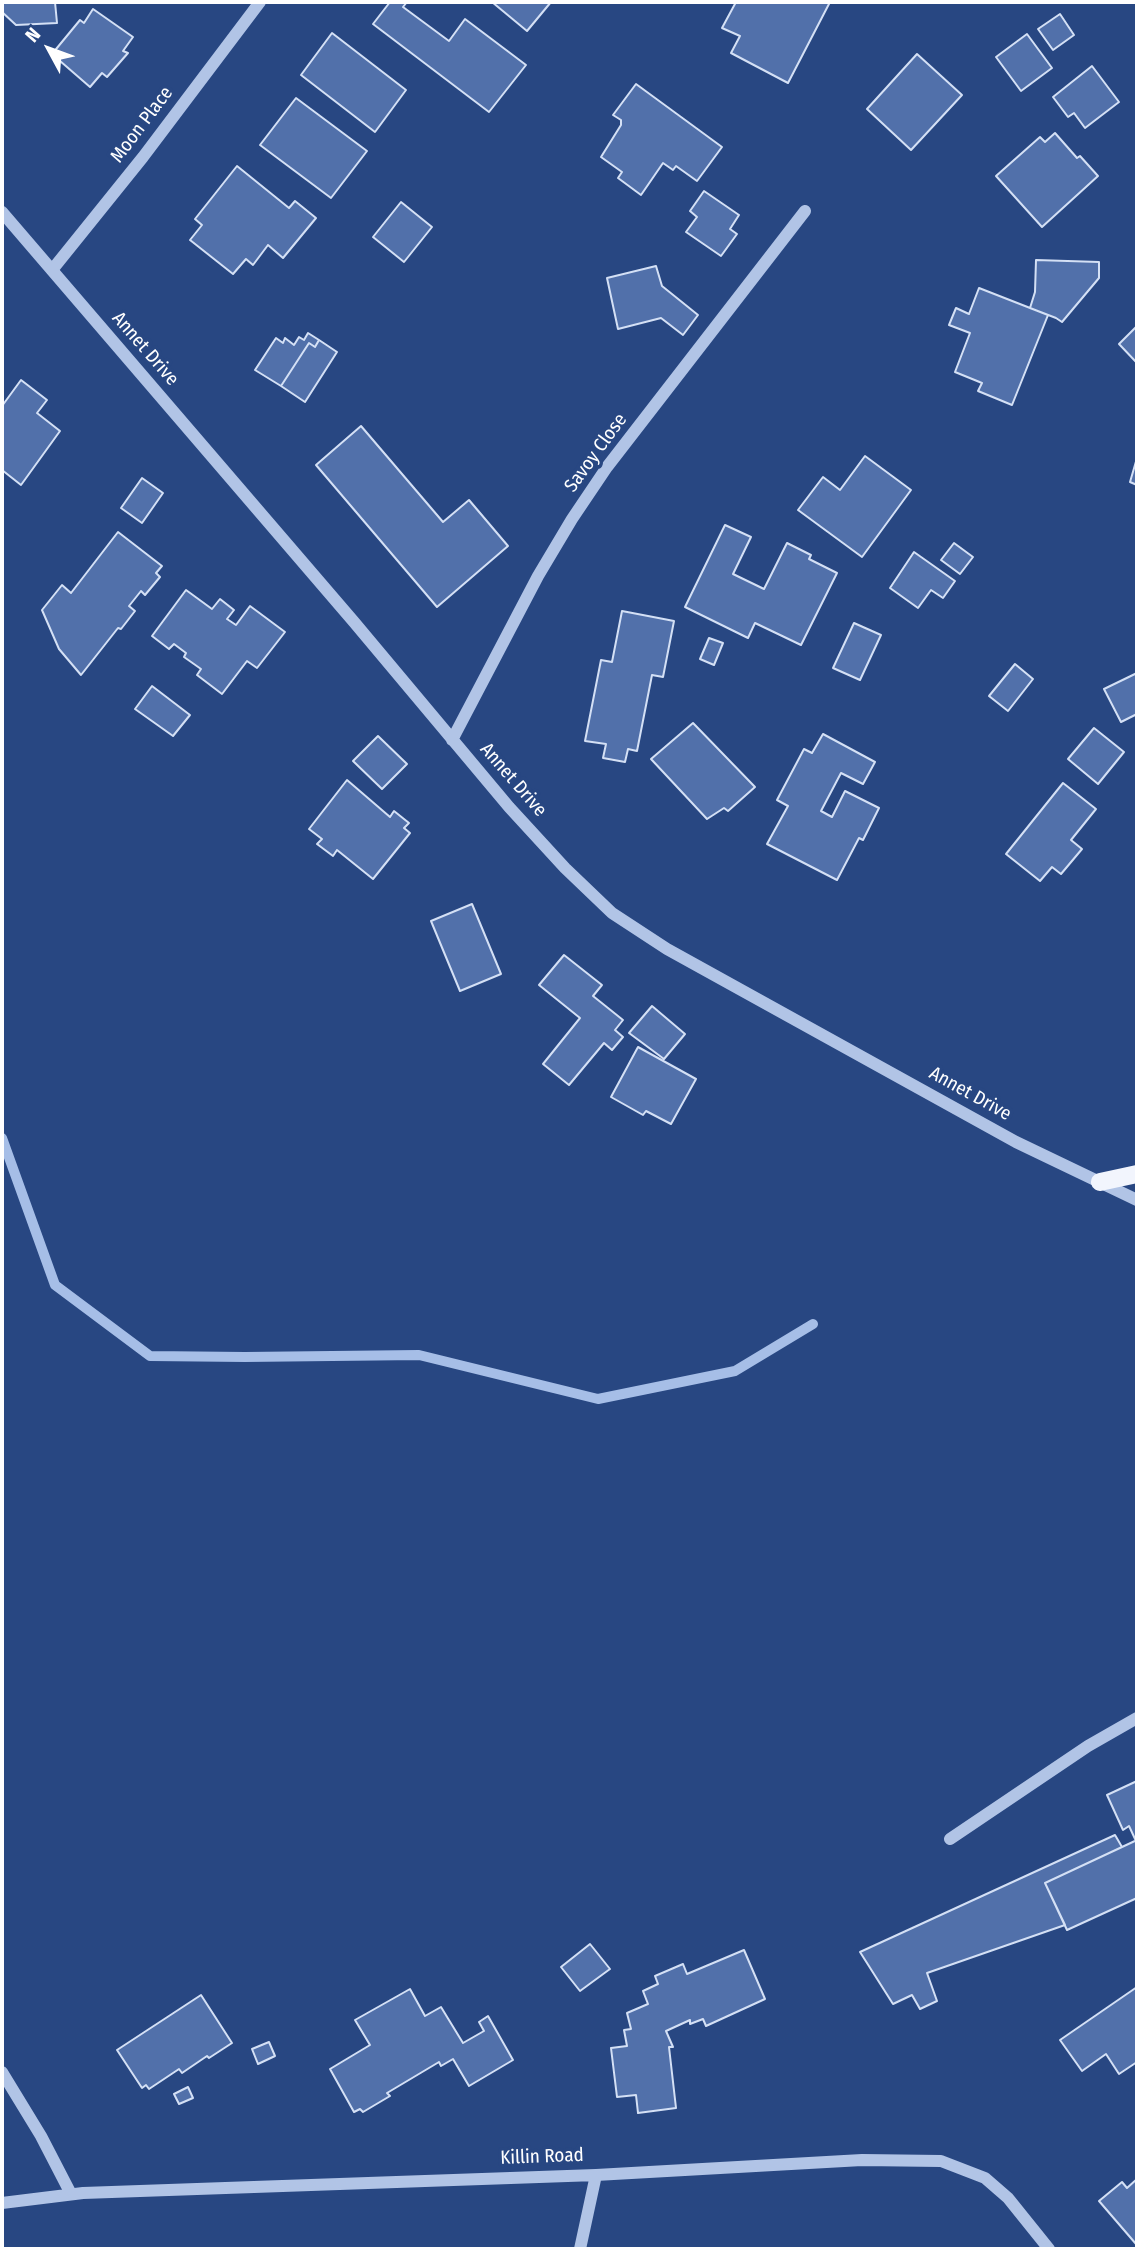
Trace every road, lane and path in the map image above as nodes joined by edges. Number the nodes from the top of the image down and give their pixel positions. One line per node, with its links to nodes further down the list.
1 (260, 2): 4 (street, Moon Place)
2 (805, 211): 5 (street, Savoy Close)
3 (2, 212): 4 (street, Annet Drive)
4 (52, 270): 5 (street, Annet Drive)
5 (452, 740): 7 (street, Annet Drive)
6 (1137, 1174): 7 (main road)
7 (1100, 1182): 8 (street, Annet Drive)
8 (1137, 1200)
9 (1137, 1718): 10 (street)
10 (950, 1839)
11 (2, 2072): 13 (street)
12 (596, 2175): 13 (street, Killin Road); 15 (street); 16 (street, Killin Road)
13 (71, 2194): 14 (street, Killin Road)
14 (2, 2203)
15 (580, 2249)
16 (1049, 2249)

